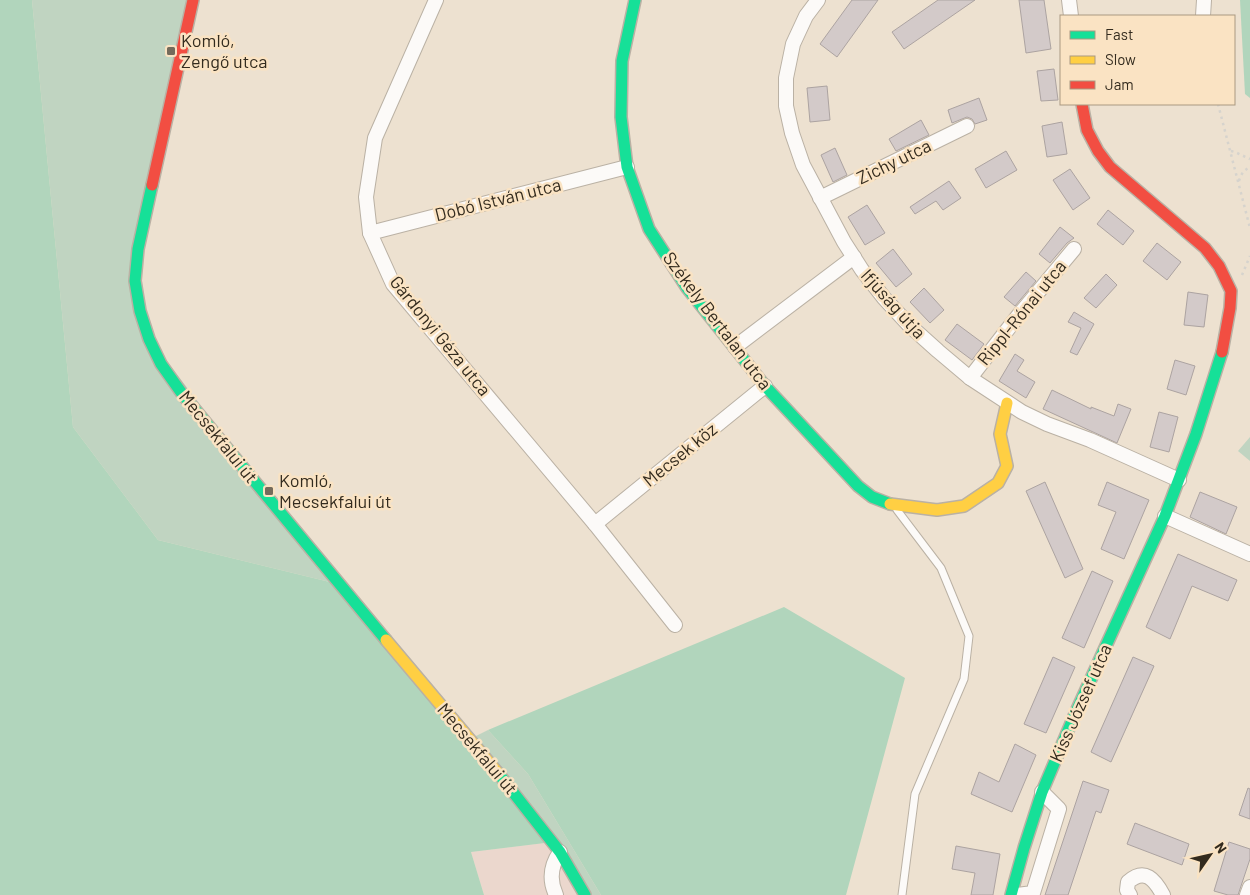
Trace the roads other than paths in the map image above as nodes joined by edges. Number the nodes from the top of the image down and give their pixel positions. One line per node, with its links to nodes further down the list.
1 (193, 0): 27 (street, Mecsekfalui út)
2 (436, 0): 13 (street, Gárdonyi Géza utca)
3 (635, 0): 11 (street, Székely Bertalan utca)
4 (818, 0): 12 (street, Ifjúság útja)
5 (1070, 0): 7 (street)
6 (1204, 0): 8 (street)
7 (1072, 15)
8 (1203, 15)
9 (1082, 105): 20 (street, Kiss József utca)
10 (968, 126): 12 (street, Zichy utca)
11 (627, 167): 13 (street, Dobó István utca); 16 (street, Székely Bertalan utca)
12 (820, 198): 15 (street, Ifjúság útja)
13 (370, 233): 23 (street, Gárdonyi Géza utca)
14 (1074, 249): 17 (street, Rippl-Rónai utca)
15 (854, 257): 16 (street); 17 (street, Ifjúság útja)
16 (735, 347): 18 (street, Székely Bertalan utca)
17 (970, 378): 19 (street, Ifjúság útja)
18 (765, 386): 21 (street, Székely Bertalan utca); 23 (street, Mecsek köz)
19 (1008, 403): 20 (street, Ifjúság útja); 21 (street, Székely Bertalan utca)
20 (1179, 480): 22 (street, Kiss József utca)
21 (893, 505): 31 (lane)
22 (1165, 516): 24 (street); 26 (street, Kiss József utca)
23 (595, 524): 25 (street, Gárdonyi Géza utca)
24 (1250, 554)
25 (675, 624)
26 (1042, 792): 32 (street, Kiss József utca); 33 (street)
27 (560, 852): 29 (street); 30 (street, Mecsekfalui út)
28 (1250, 886): 36 (street)
29 (556, 895)
30 (585, 895)
31 (902, 895)
32 (1011, 895)
33 (1017, 895)
34 (1130, 895): 35 (street)
35 (1163, 895)
36 (1247, 895)

